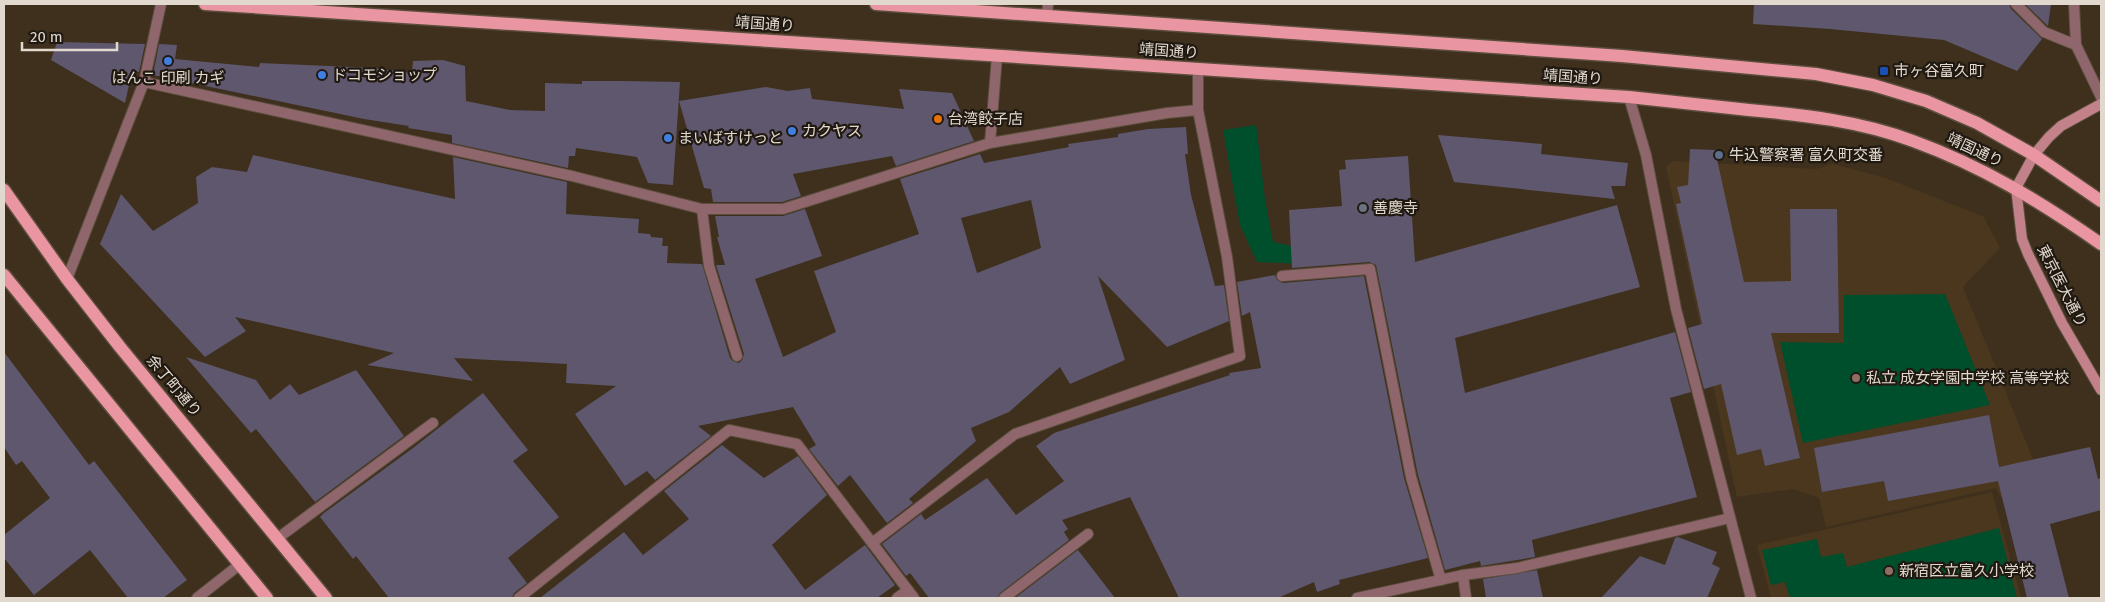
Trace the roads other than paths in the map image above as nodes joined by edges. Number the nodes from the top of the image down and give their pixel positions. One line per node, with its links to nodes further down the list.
1 (161, 4): 10 (street)
2 (205, 4): 8 (main road, 靖国通り)
3 (876, 4): 6 (main road, 靖国通り)
4 (2016, 4): 7 (street)
5 (2074, 4): 7 (street)
6 (1047, 9): 16 (main road, 靖国通り)
7 (2076, 44): 12 (street)
8 (996, 56): 9 (main road, 靖国通り); 15 (street)
9 (1198, 69): 11 (main road, 靖国通り); 14 (street)
10 (144, 82): 20 (street); 24 (street)
11 (1629, 97): 17 (main road, 靖国通り); 28 (street)
12 (2101, 97)
13 (2101, 104): 16 (street)
14 (1198, 110): 15 (street); 31 (street)
15 (990, 143): 20 (street)
16 (2034, 155): 17 (street); 19 (main road, 靖国通り)
17 (2016, 188): 21 (main road, 靖国通り); 26 (street, 東京医大通り)
18 (4, 190): 24 (main road, 余丁町通り)
19 (2101, 201)
20 (702, 209): 25 (street)
21 (2101, 244)
22 (4, 275): 32 (main road)
23 (1282, 276): 34 (street)
24 (67, 279): 30 (main road, 余丁町通り)
25 (737, 356)
26 (2101, 390)
27 (433, 423): 30 (street)
28 (1730, 518): 33 (street); 44 (street)
29 (1088, 534): 41 (street)
30 (278, 538): 38 (main road, 余丁町通り)
31 (872, 543): 35 (street); 39 (street)
32 (239, 565): 36 (street); 37 (main road)
33 (1462, 575): 34 (street); 43 (street)
34 (1441, 580): 42 (street)
35 (911, 594): 40 (street)
36 (197, 598)
37 (267, 598)
38 (326, 598)
39 (519, 598)
40 (897, 598)
41 (1004, 598)
42 (1356, 598)
43 (1466, 598)
44 (1751, 598)

